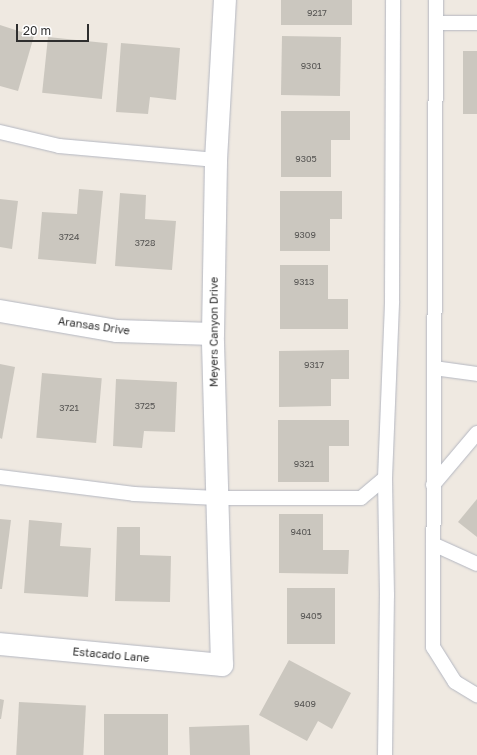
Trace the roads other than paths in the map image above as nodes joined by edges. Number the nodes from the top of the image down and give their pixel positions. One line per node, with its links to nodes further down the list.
1 (225, 0): 7 (street, Meyers Canyon Drive)
2 (393, 0): 14 (lane)
3 (436, 0): 4 (lane)
4 (436, 23): 5 (lane); 10 (lane)
5 (477, 24)
6 (0, 132): 7 (lane)
7 (216, 160): 9 (street, Meyers Canyon Drive)
8 (0, 311): 9 (street, Aransas Drive)
9 (213, 334): 16 (street, Meyers Canyon Drive)
10 (434, 368): 11 (lane); 15 (lane)
11 (477, 374)
12 (477, 433): 15 (lane)
13 (0, 477): 16 (lane)
14 (385, 478): 16 (lane); 22 (lane)
15 (434, 485): 17 (lane)
16 (218, 498): 20 (street, Meyers Canyon Drive)
17 (433, 544): 18 (lane); 21 (lane)
18 (477, 564)
19 (0, 644): 20 (street, Estacado Lane)
20 (222, 665)
21 (477, 695)
22 (384, 755)

